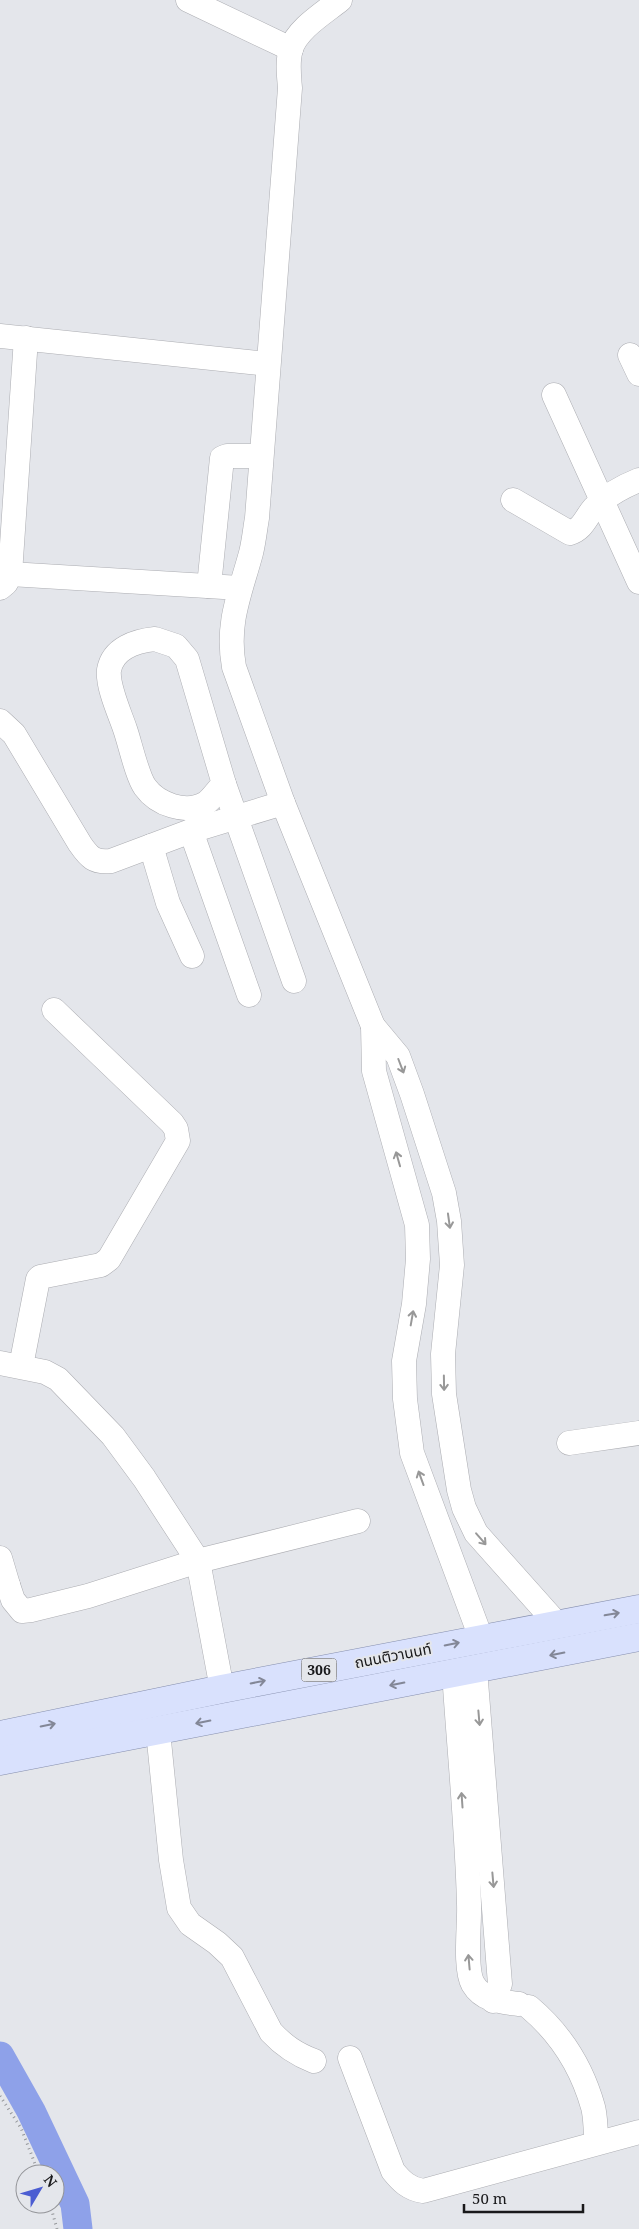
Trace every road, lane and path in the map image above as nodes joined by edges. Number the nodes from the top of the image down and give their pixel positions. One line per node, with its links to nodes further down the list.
1 (188, 0): 3 (street)
2 (340, 0): 3 (street)
3 (291, 48): 6 (street)
4 (0, 336): 5 (street)
5 (26, 338): 6 (street); 12 (street)
6 (268, 364): 8 (street)
7 (554, 395): 11 (street)
8 (261, 456): 14 (street); 15 (street)
9 (639, 480): 11 (street)
10 (513, 500): 11 (street)
11 (604, 500): 13 (street)
12 (5, 581): 14 (street)
13 (639, 582)
14 (209, 586): 15 (street)
15 (240, 588): 19 (street)
16 (0, 721): 22 (street)
17 (224, 784): 18 (street); 18 (street); 20 (street)
18 (205, 803): 21 (street)
19 (283, 803): 20 (street); 27 (street)
20 (237, 818): 21 (street); 24 (street)
21 (203, 828): 22 (street); 25 (street)
22 (151, 846): 23 (street)
23 (192, 956)
24 (294, 981)
25 (249, 995)
26 (54, 1010): 28 (street)
27 (373, 1026): 31 (street, one-way to 31); 32 (street, one-way to 27)
28 (10, 1364): 35 (street)
29 (639, 1433): 30 (street)
30 (569, 1443)
31 (464, 1508): 32 (street); 38 (street, one-way to 38)
32 (434, 1515): 39 (street)
33 (358, 1521): 35 (street)
34 (0, 1558): 36 (street)
35 (198, 1561): 36 (street); 42 (street)
36 (4, 1586)
37 (639, 1609): 38 (main road, ถนนติวานนท์ / 306, one-way to 37)
38 (557, 1624): 39 (main road, ถนนติวานนท์ / 306)
39 (481, 1638): 42 (main road, ถนนติวานนท์ / 306, one-way to 39)
40 (639, 1638): 41 (main road, ถนนติวานนท์ / 306, one-way to 41)
41 (464, 1671): 43 (main road, ถนนติวานนท์ / 306, one-way to 43); 50 (street)
42 (222, 1689): 44 (main road, ถนนติวานนท์ / 306, one-way to 42)
43 (158, 1732): 45 (main road, ถนนติวานนท์ / 306); 47 (street)
44 (0, 1735)
45 (0, 1761)
46 (350, 2058): 50 (street)
47 (314, 2061)
48 (0, 2096): 51 (path)
49 (639, 2132): 50 (street)
50 (597, 2142)
51 (35, 2164)
52 (53, 2214): 53 (path)
53 (57, 2229)

